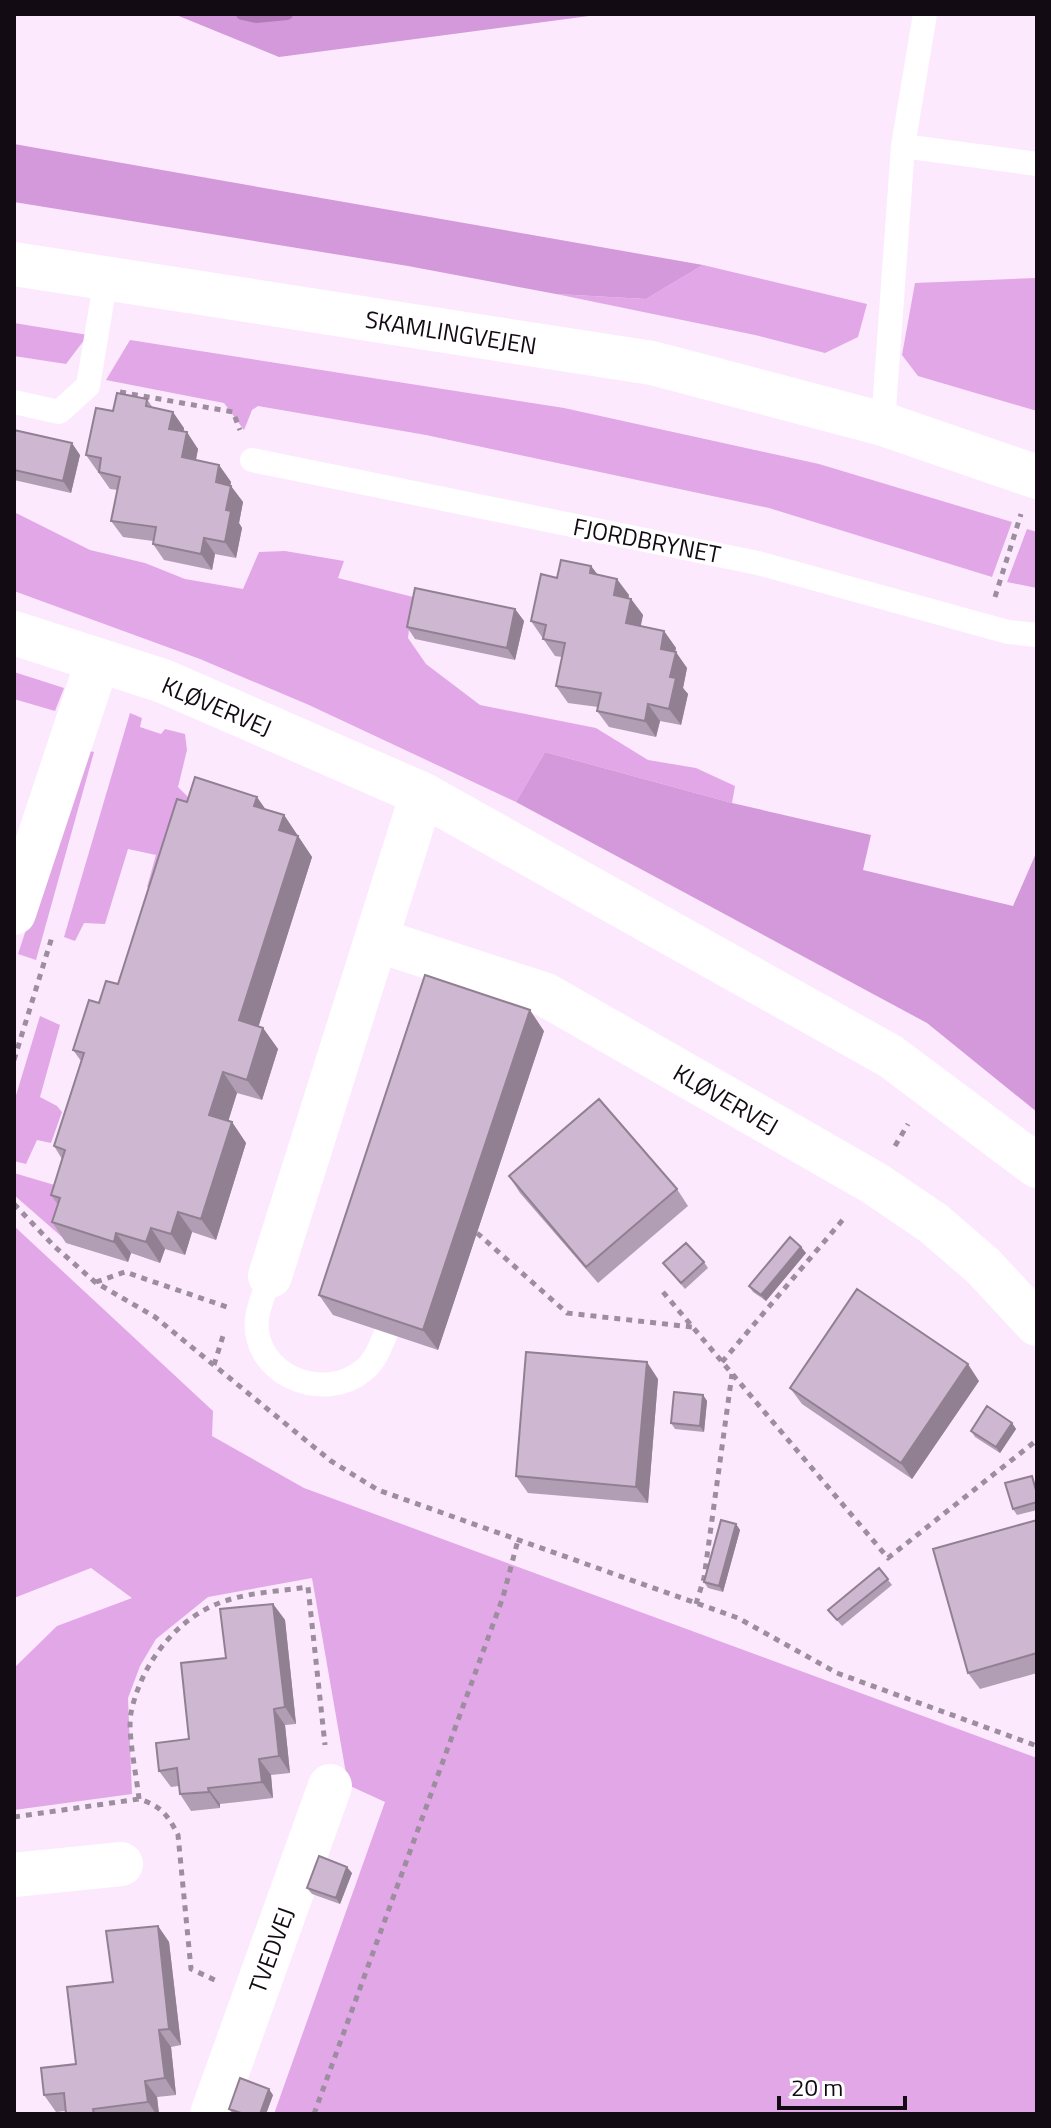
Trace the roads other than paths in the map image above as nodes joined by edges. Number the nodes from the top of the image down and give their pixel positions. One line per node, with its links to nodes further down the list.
1 (925, 14): 2 (lane)
2 (903, 146): 3 (lane); 7 (lane)
3 (1037, 164)
4 (14, 264): 5 (street, SKAMLINGVEJEN)
5 (106, 278): 6 (lane); 7 (street, SKAMLINGVEJEN)
6 (14, 402)
7 (883, 424): 9 (street, SKAMLINGVEJEN)
8 (252, 460): 11 (lane, FJORDBRYNET)
9 (1035, 476)
10 (14, 633): 12 (street, KLØVERVEJ)
11 (1037, 635)
12 (98, 660): 13 (street, KLØVERVEJ); 14 (street)
13 (422, 794): 15 (street); 16 (street, KLØVERVEJ)
14 (14, 913)
15 (377, 940): 17 (street); 18 (street, KLØVERVEJ)
16 (1037, 1166)
17 (270, 1276): 19 (lane)
18 (1037, 1324)
19 (386, 1333)
20 (330, 1786): 23 (street, TVEDVEJ)
21 (121, 1864): 22 (street)
22 (14, 1875)
23 (212, 2114)

